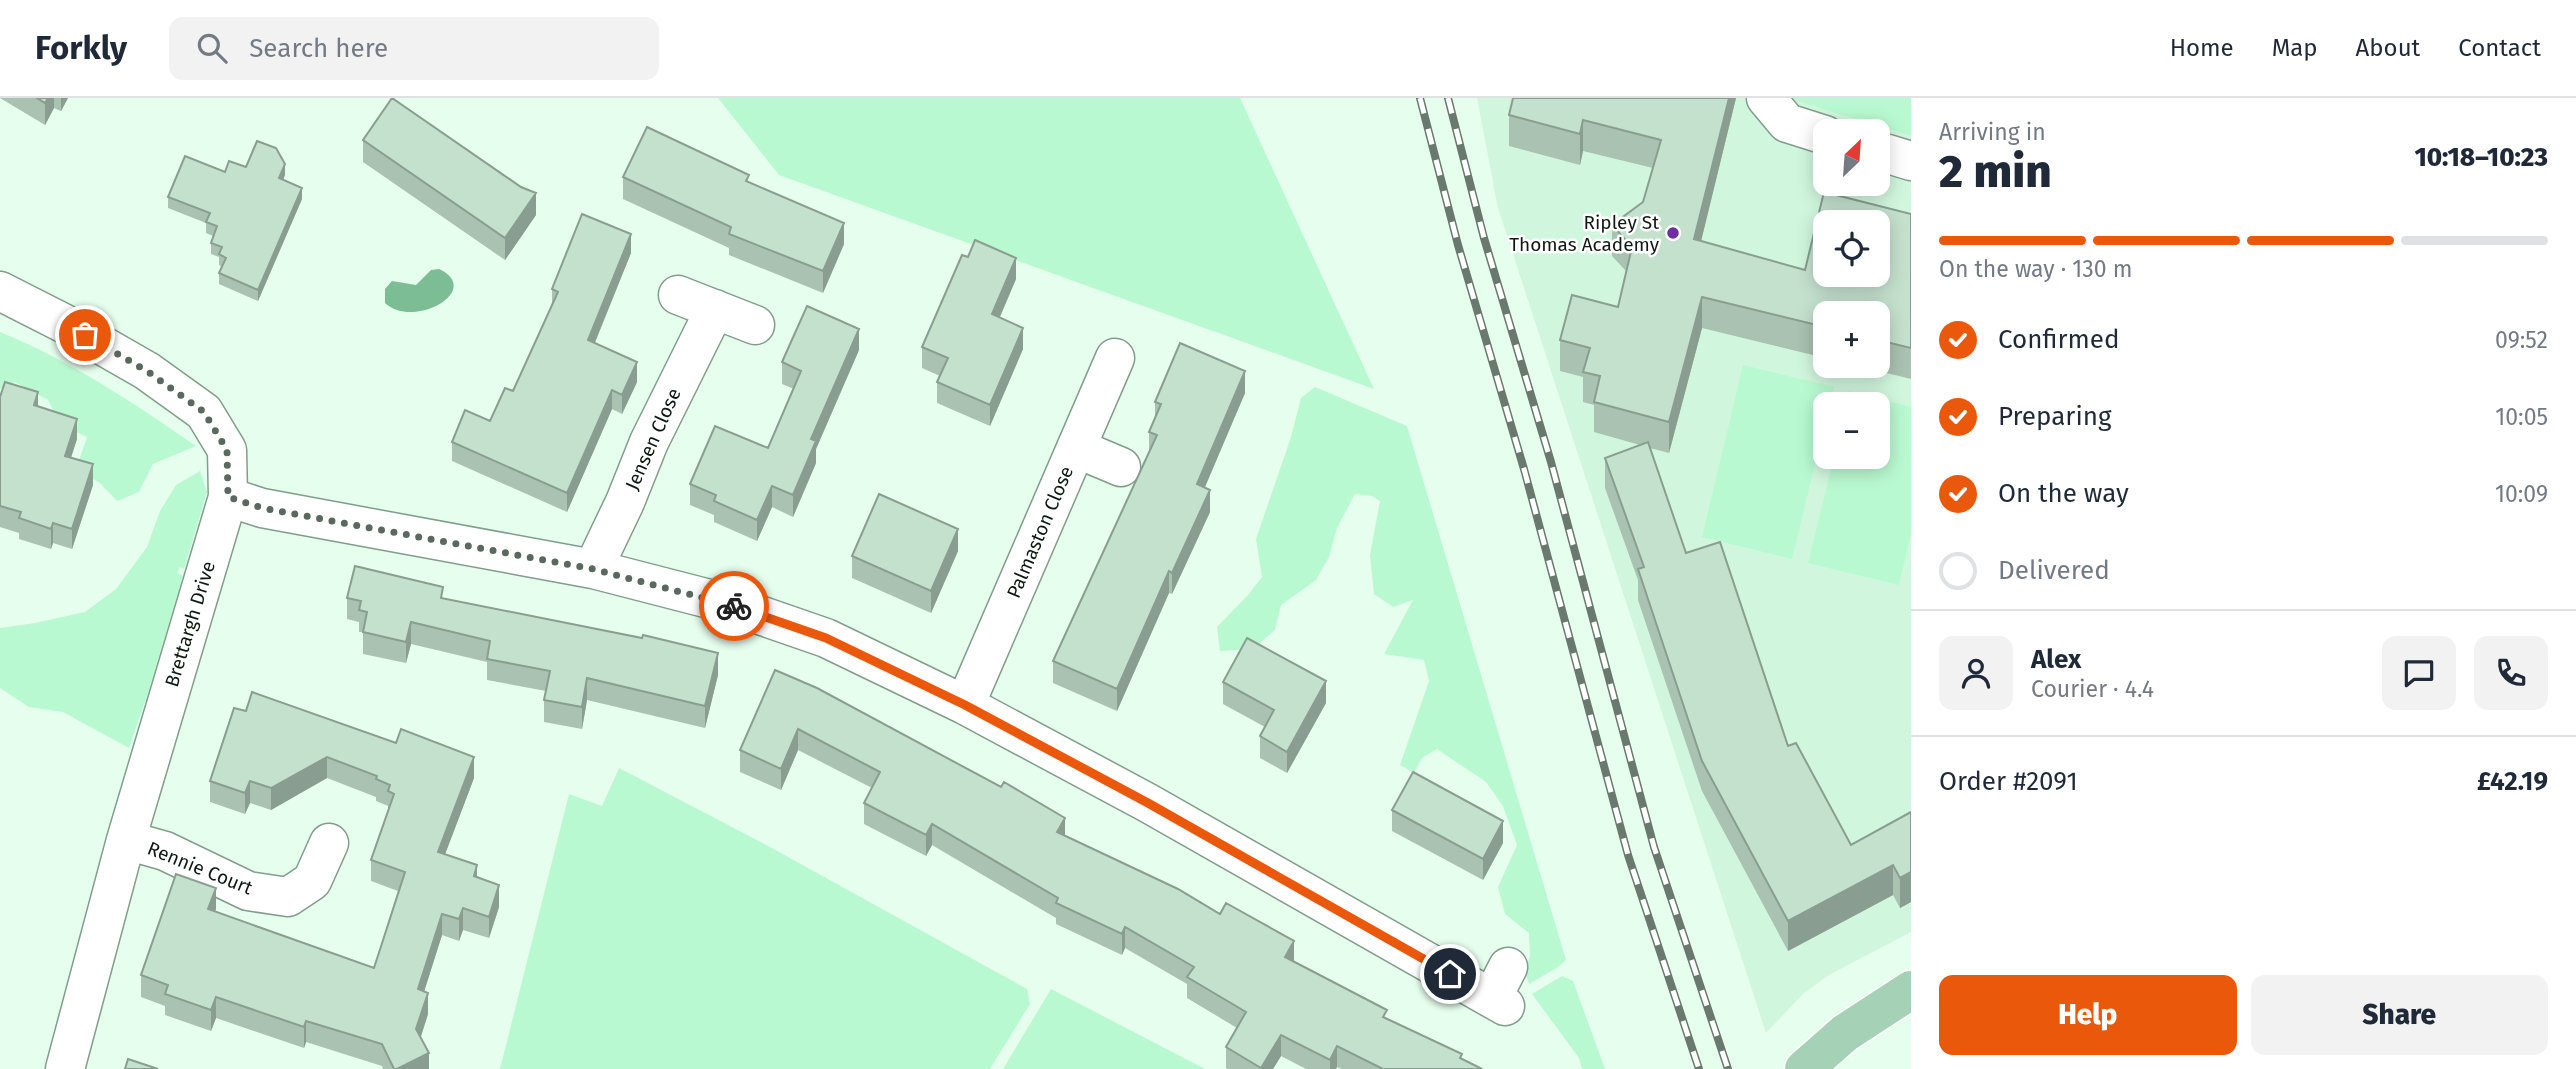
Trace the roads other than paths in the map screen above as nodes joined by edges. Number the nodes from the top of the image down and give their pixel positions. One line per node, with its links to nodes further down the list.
1 (1766, 98): 2 (street)
2 (1813, 131)
3 (1890, 154): 4 (street)
4 (1911, 160)
5 (0, 291): 12 (street, Brettargh Drive)
6 (678, 295): 7 (street)
7 (715, 309): 8 (street); 13 (street, Jensen Close)
8 (755, 325)
9 (1115, 358): 10 (street, Palmaston Close)
10 (1076, 448): 11 (street); 14 (street, Palmaston Close)
11 (1121, 467)
12 (228, 497): 13 (street); 15 (street, Brettargh Drive)
13 (593, 569): 14 (street)
14 (965, 705): 17 (street)
15 (126, 840): 16 (street, Rennie Court); 19 (street, Brettargh Drive)
16 (329, 843)
17 (1502, 990)
18 (1911, 990): 20 (main road)
19 (65, 1069)
20 (1804, 1069)

